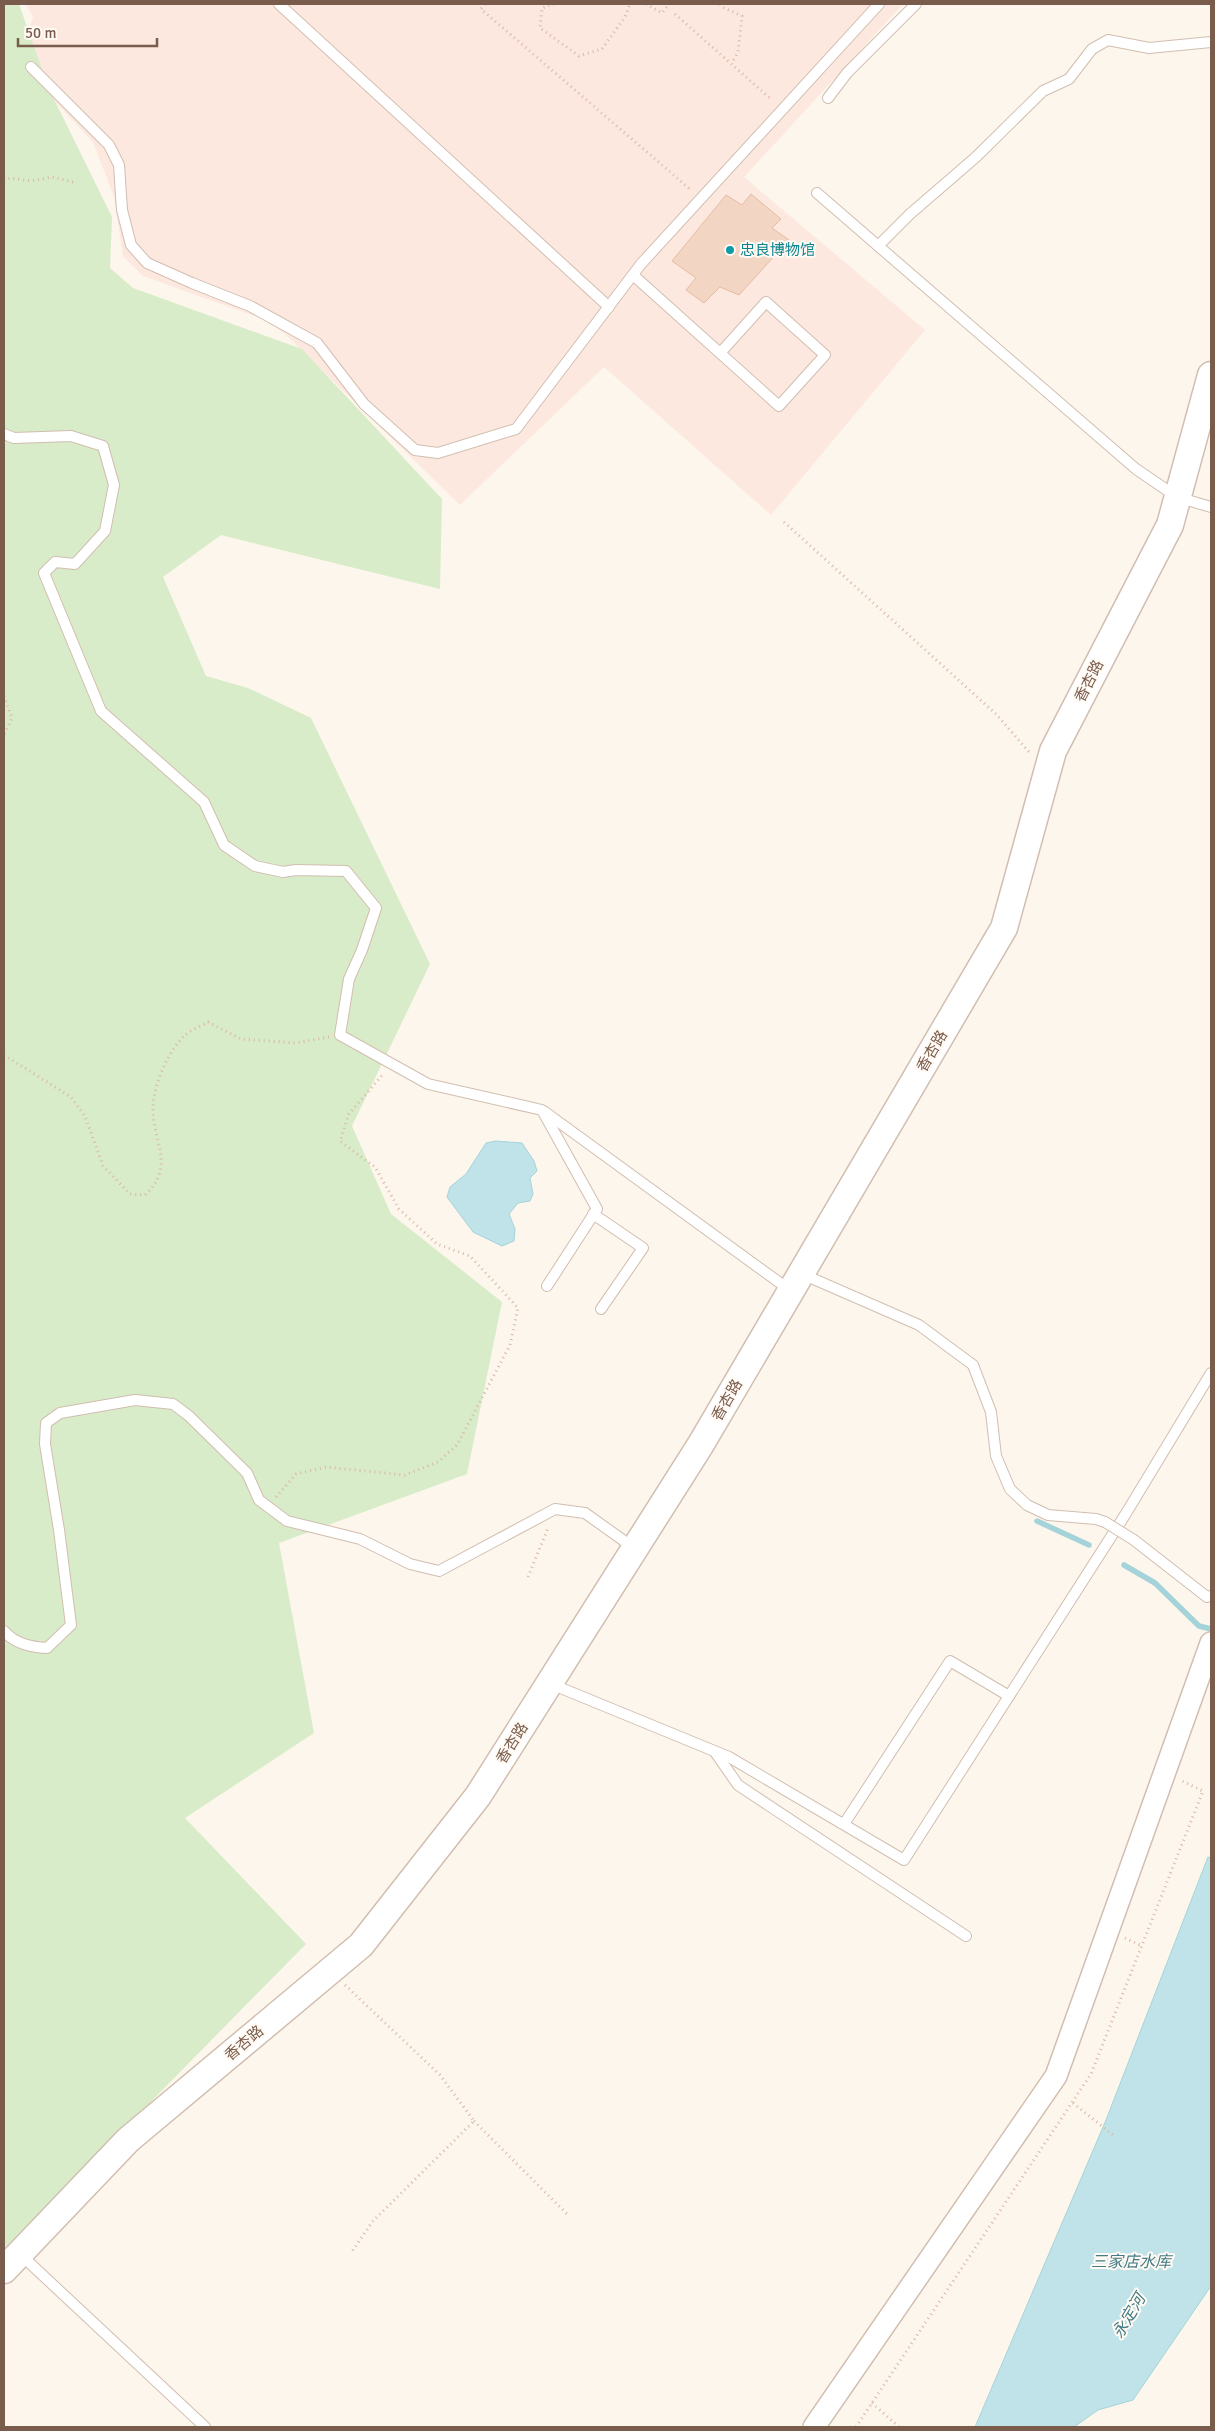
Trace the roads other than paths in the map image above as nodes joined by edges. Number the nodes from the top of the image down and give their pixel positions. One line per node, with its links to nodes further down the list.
1 (279, 4): 10 (lane)
2 (879, 4): 9 (lane)
3 (916, 4): 6 (lane)
4 (1211, 42): 8 (lane)
5 (31, 67): 10 (lane)
6 (828, 98)
7 (817, 193): 8 (lane)
8 (878, 246): 14 (lane)
9 (633, 275): 10 (lane); 11 (lane)
10 (609, 307)
11 (721, 352): 11 (lane)
12 (1211, 375): 14 (street, 香杏路)
13 (4, 434): 16 (lane)
14 (1177, 497): 15 (lane); 18 (street, 香杏路)
15 (1211, 507)
16 (542, 1110): 17 (lane); 18 (lane)
17 (593, 1214): 19 (lane); 20 (lane)
18 (796, 1282): 22 (street, 香杏路); 23 (lane, bridge)
19 (547, 1286)
20 (602, 1309)
21 (1211, 1373): 27 (lane)
22 (634, 1549): 24 (lane); 26 (street, 香杏路)
23 (1211, 1596)
24 (4, 1631)
25 (1211, 1644): 33 (street)
26 (550, 1683): 28 (lane); 31 (street, 香杏路)
27 (1009, 1696): 29 (lane); 29 (lane)
28 (714, 1751): 29 (lane); 30 (lane)
29 (844, 1824)
30 (966, 1936)
31 (12, 2262): 32 (lane)
32 (205, 2427)
33 (814, 2427)

